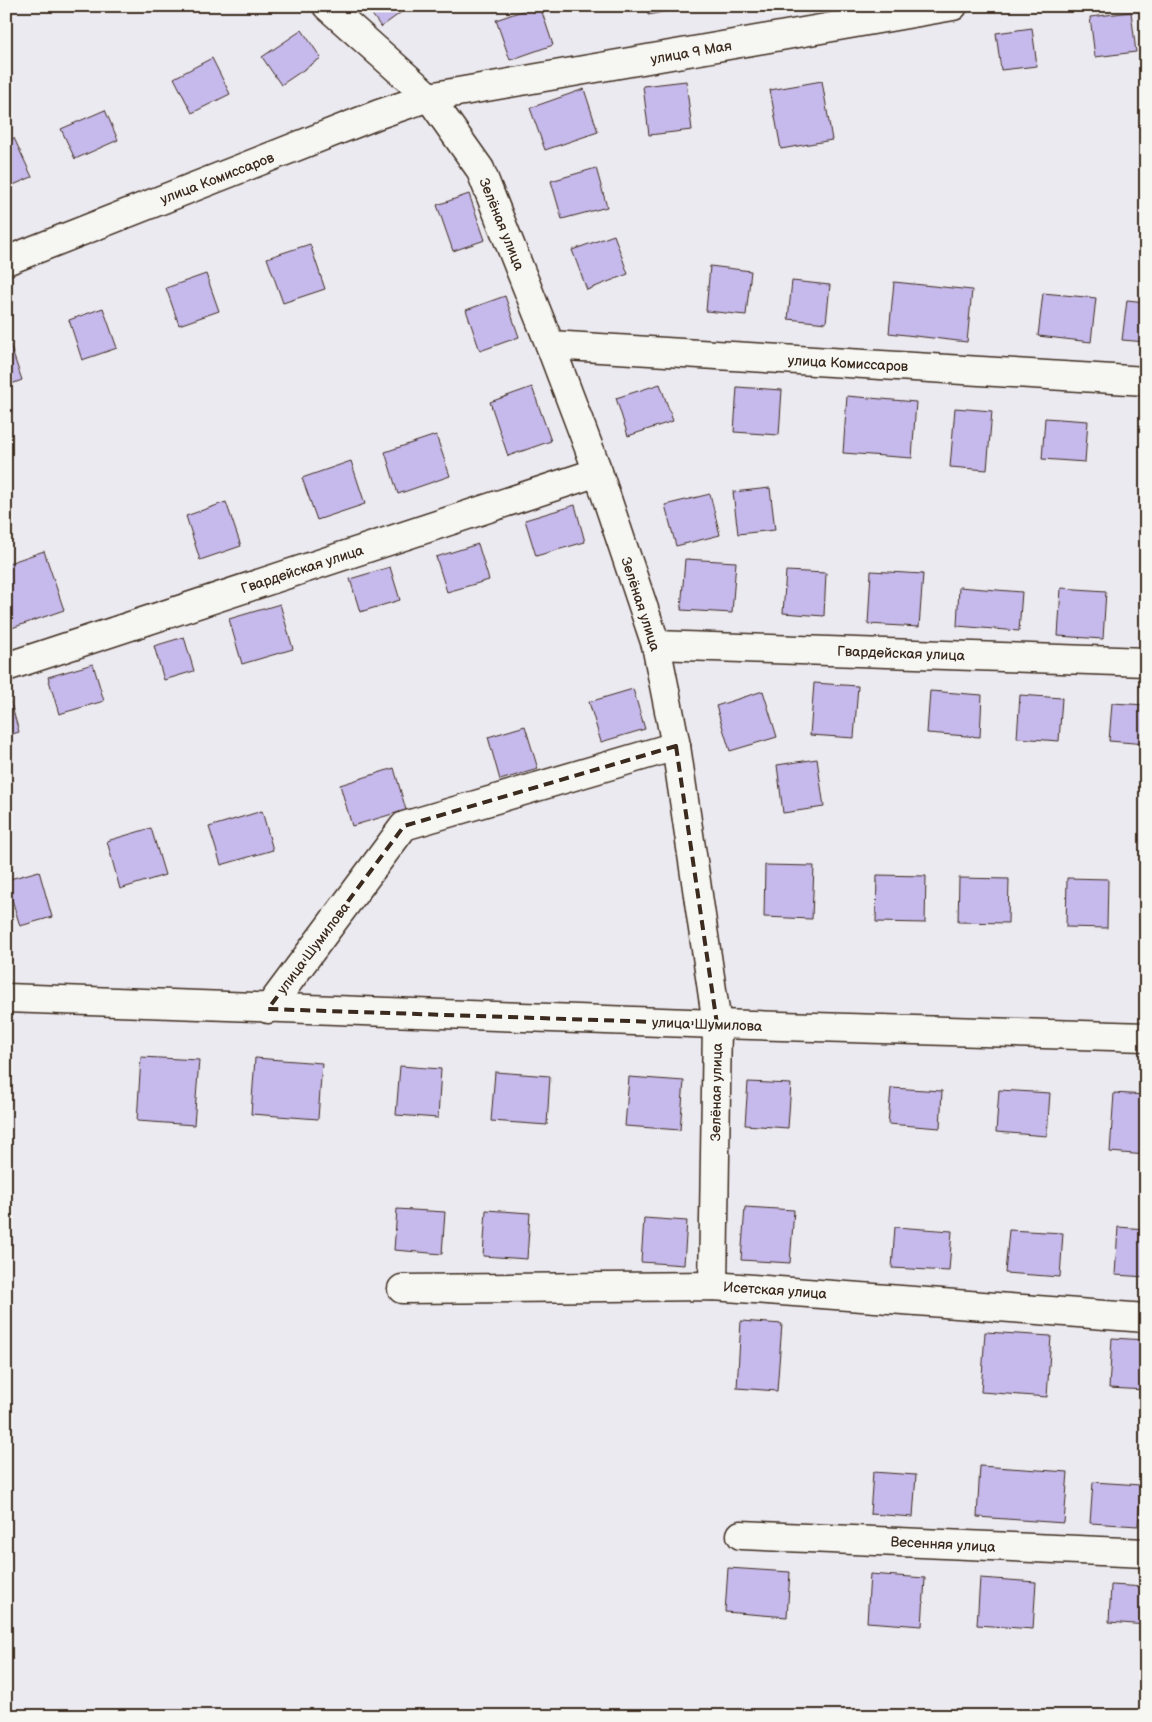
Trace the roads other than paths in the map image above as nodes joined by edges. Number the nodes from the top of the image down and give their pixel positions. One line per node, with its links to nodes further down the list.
1 (327, 6): 3 (street, Зелёная улица)
2 (953, 6): 3 (street, улица 9 Мая)
3 (430, 98): 4 (street, улица Комиссаров); 5 (street, Зелёная улица)
4 (6, 261)
5 (550, 344): 6 (street, улица Комиссаров); 7 (street, Зелёная улица)
6 (1146, 381)
7 (598, 472): 8 (street, Зелёная улица); 10 (street, Гвардейская улица)
8 (656, 645): 9 (street, Гвардейская улица); 11 (street, Зелёная улица)
9 (1146, 662)
10 (6, 667)
11 (676, 746): 13 (street, улица Шумилова); 14 (street, Зелёная улица)
12 (6, 998): 13 (street, улица Шумилова)
13 (268, 1009): 14 (street, улица Шумилова)
14 (717, 1024): 15 (street, улица Шумилова); 16 (street, Зелёная улица)
15 (1146, 1037)
16 (713, 1286): 17 (street, Исетская улица); 18 (street, Исетская улица)
17 (402, 1289)
18 (1146, 1318)
19 (741, 1535): 20 (street, Весенняя улица)
20 (1146, 1553)

